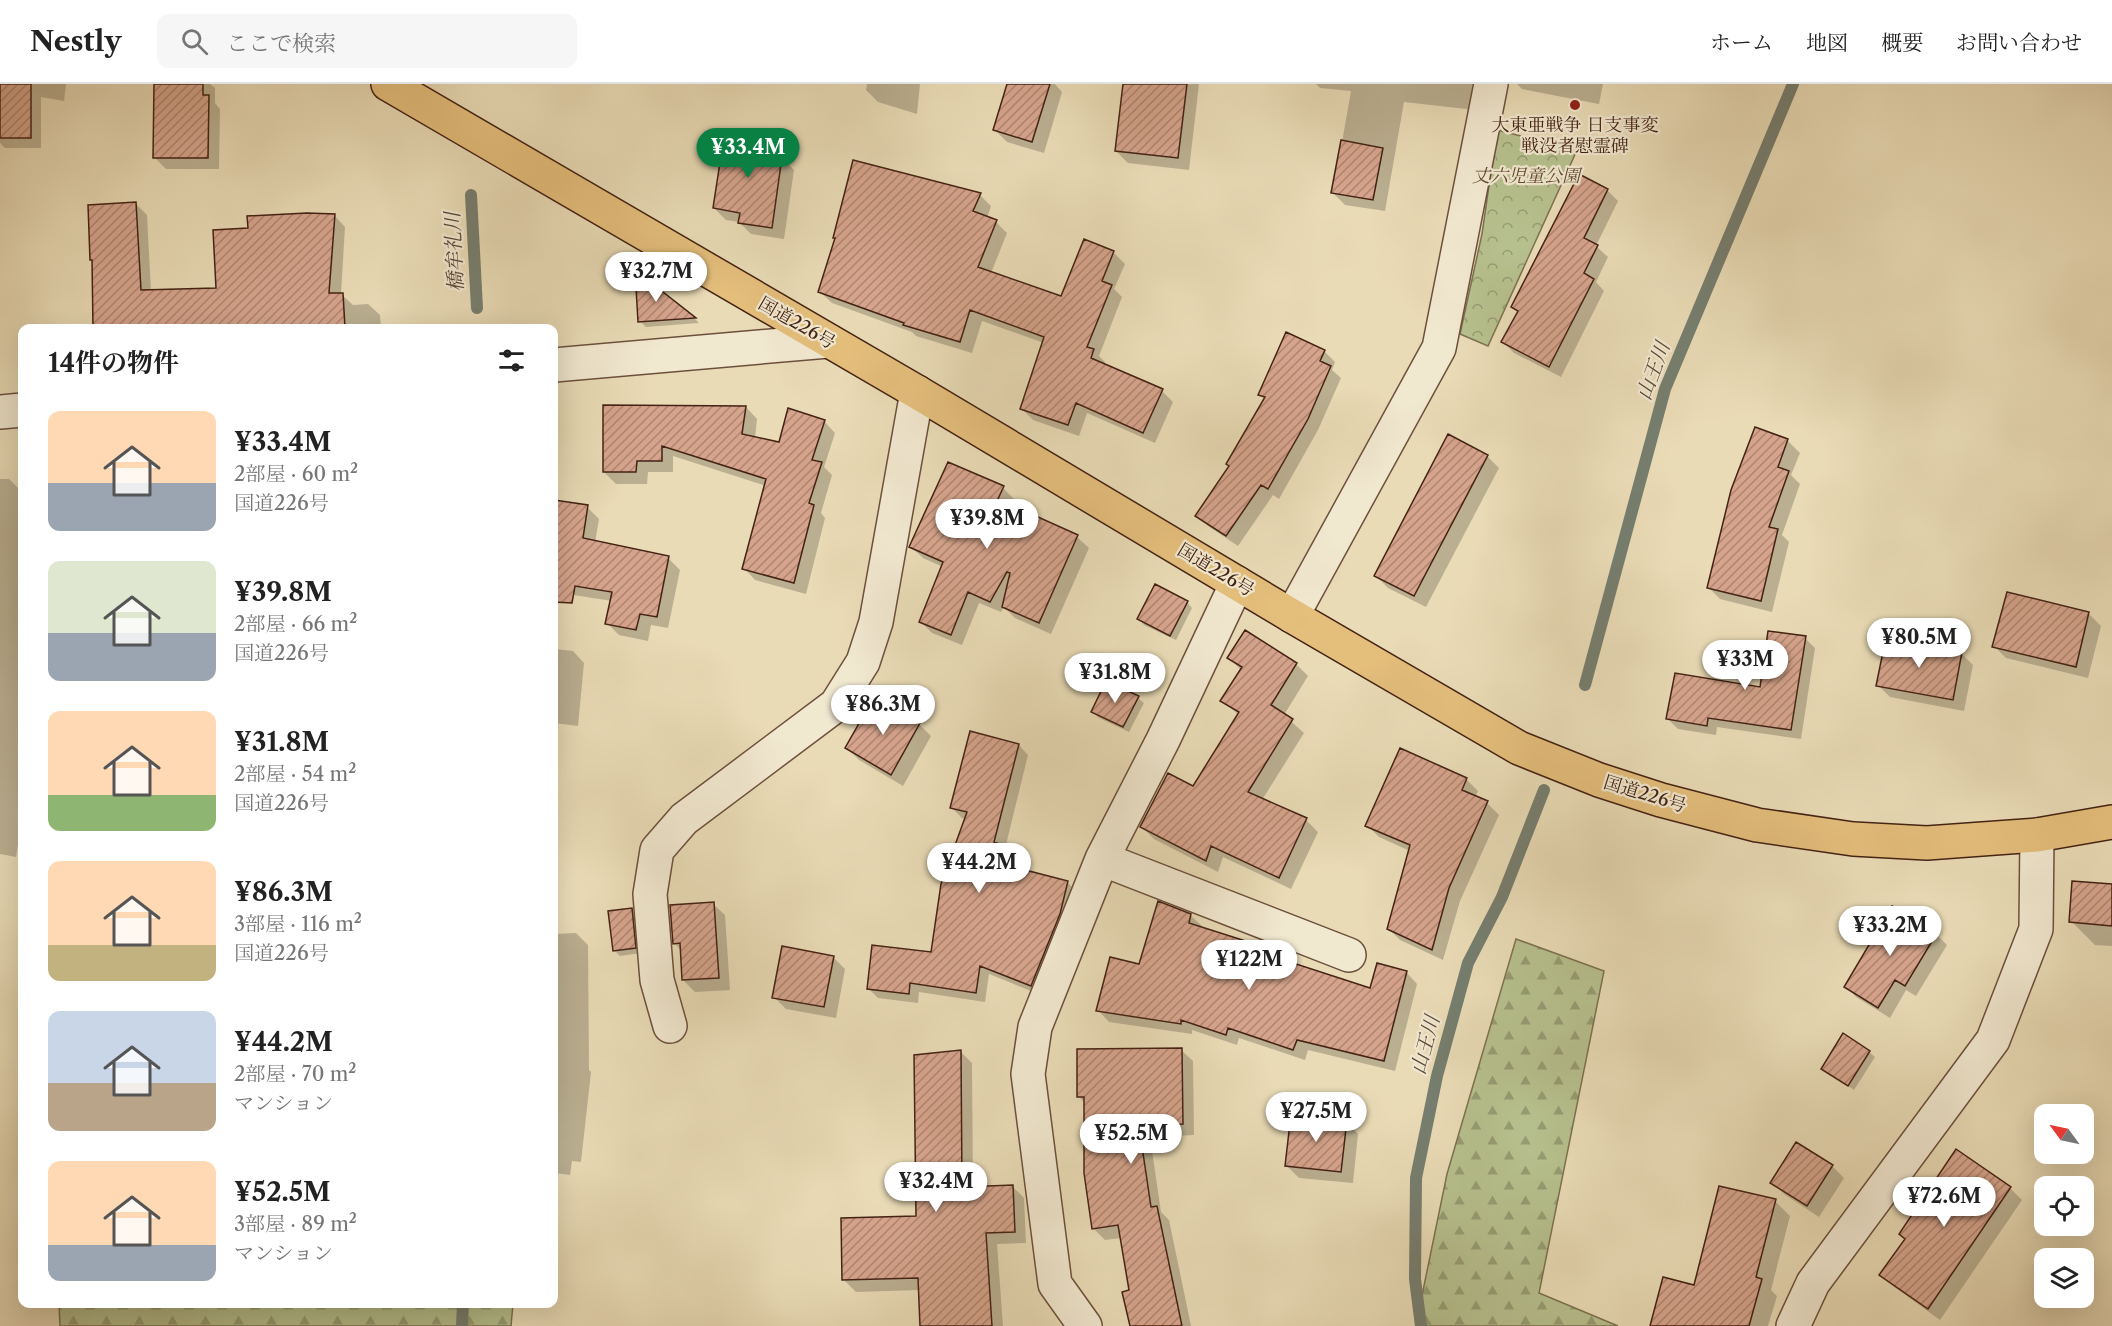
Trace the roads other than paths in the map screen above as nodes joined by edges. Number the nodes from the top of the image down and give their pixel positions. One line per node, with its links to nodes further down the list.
1 (388, 84): 3 (highway, 国道226号)
2 (1491, 84): 9 (street)
3 (828, 341): 4 (street); 5 (highway, 国道226号)
4 (558, 365)
5 (917, 392): 8 (highway, 国道226号); 14 (street)
6 (18, 410): 7 (street)
7 (0, 412)
8 (1237, 583): 9 (highway, 国道226号); 12 (street)
9 (1292, 616): 11 (highway, 国道226号)
10 (2112, 822): 11 (highway, 国道226号)
11 (2037, 835): 16 (street)
12 (1102, 859): 13 (street); 15 (street)
13 (1349, 955)
14 (670, 1026)
15 (1085, 1326)
16 (1793, 1326)

